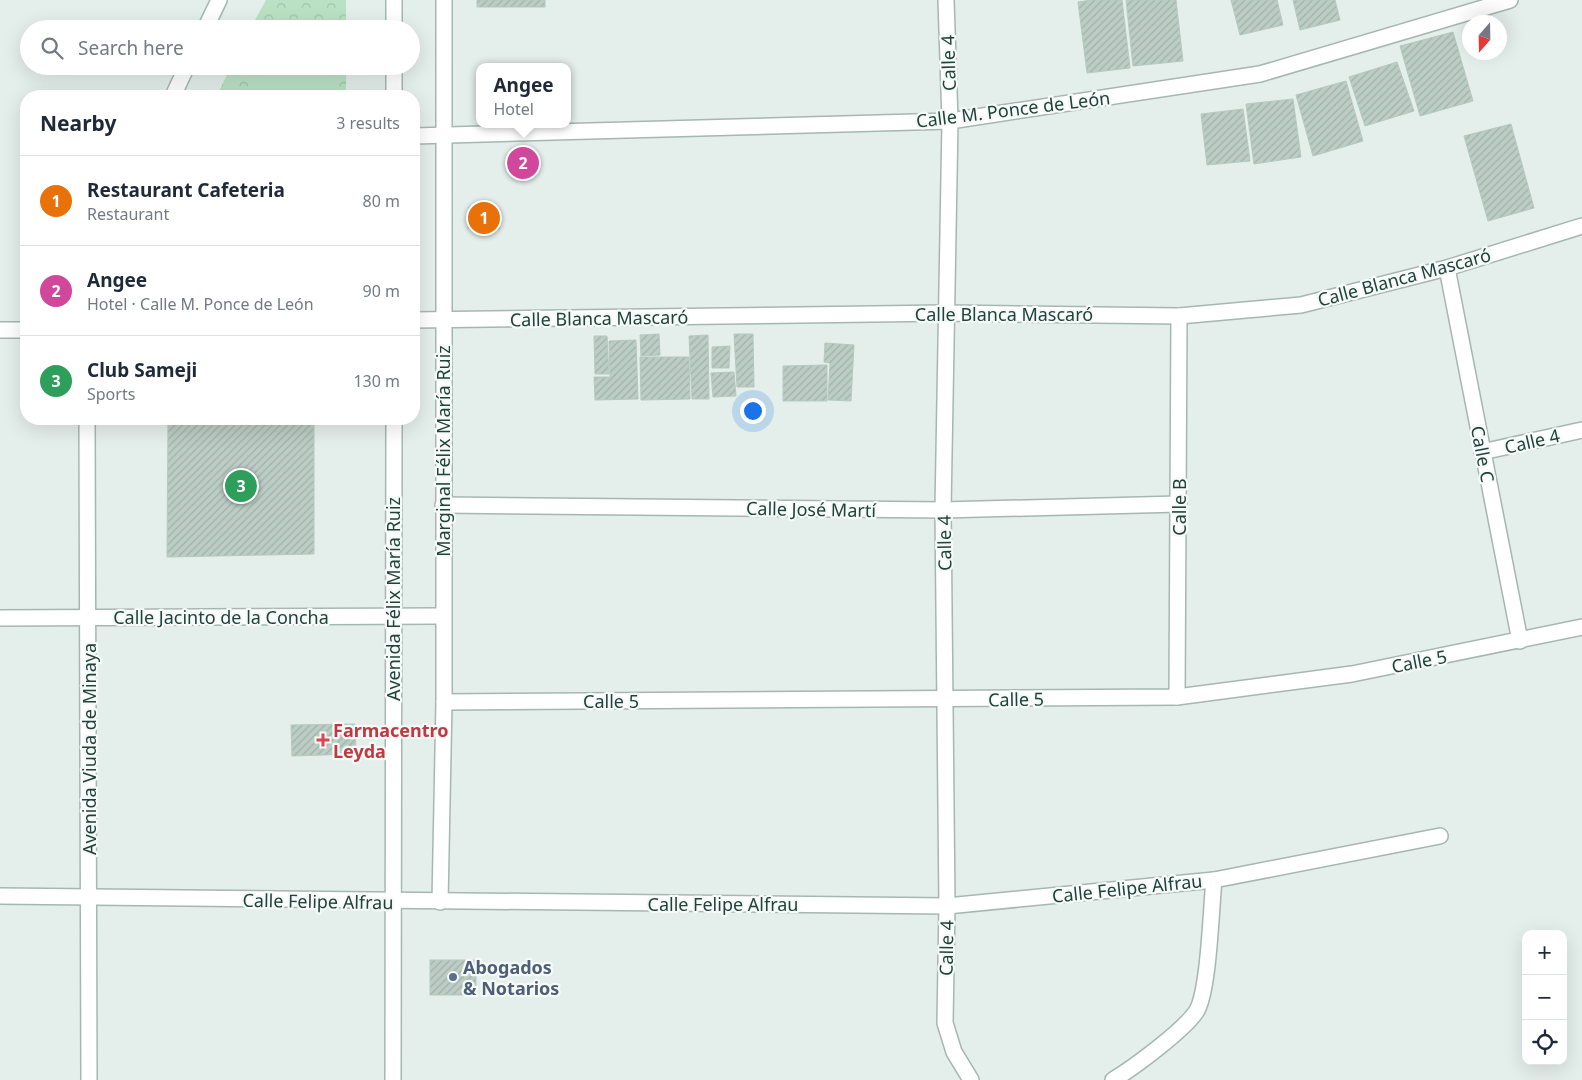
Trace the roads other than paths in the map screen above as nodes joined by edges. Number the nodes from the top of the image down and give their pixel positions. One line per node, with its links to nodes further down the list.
1 (219, 0): 6 (street)
2 (394, 0): 7 (street)
3 (444, 0): 13 (street, Marginal Félix María Ruiz)
4 (946, 0): 12 (street, Calle 4)
5 (1510, 0): 12 (street, Calle M. Ponce de León)
6 (209, 20)
7 (394, 20)
8 (183, 75): 10 (street)
9 (394, 75): 11 (street)
10 (176, 90)
11 (394, 90)
12 (950, 121): 13 (street, Calle M. Ponce de León); 17 (street, Calle 4)
13 (445, 133): 14 (street, Calle M. Ponce de León); 20 (street, Marginal Félix María Ruiz)
14 (420, 135)
15 (1582, 226): 16 (street, Calle Blanca Mascaró)
16 (1447, 268): 18 (street, Calle Blanca Mascaró); 26 (street, Calle C)
17 (946, 313): 18 (street, Calle Blanca Mascaró); 20 (street, Calle Blanca Mascaró); 29 (street, Calle 4)
18 (1179, 316): 27 (street, Calle B)
19 (420, 320): 20 (street, Calle Blanca Mascaró)
20 (443, 320): 28 (street, Marginal Félix María Ruiz)
21 (0, 330): 22 (street)
22 (20, 330)
23 (87, 425): 33 (street, Avenida Viuda de Minaya)
24 (394, 425): 30 (street, Avenida Félix María Ruiz)
25 (1582, 430): 26 (street, Calle 4)
26 (1482, 452): 35 (street, Calle C)
27 (1179, 504): 29 (street, Calle José Martí); 36 (street, Calle B)
28 (443, 505): 29 (street, Calle José Martí); 31 (street, Marginal Félix María Ruiz)
29 (943, 510): 37 (street, Calle 4)
30 (393, 616): 31 (street, Calle Jacinto de la Concha); 33 (street, Calle Jacinto de la Concha); 43 (street, Avenida Félix María Ruiz)
31 (443, 616): 38 (street, Marginal Félix María Ruiz)
32 (0, 618): 33 (street, Calle Jacinto de la Concha)
33 (88, 618): 42 (street, Avenida Viuda de Minaya)
34 (1582, 627): 35 (street, Calle 5)
35 (1520, 641): 36 (street, Calle 5)
36 (1177, 697): 37 (street, Calle 5)
37 (946, 699): 38 (street, Calle 5); 45 (street, Calle 4)
38 (444, 702): 44 (street, Marginal Félix María Ruiz)
39 (1440, 836): 40 (street, Calle Felipe Alfrau)
40 (1214, 880): 45 (street, Calle Felipe Alfrau); 49 (street)
41 (0, 896): 42 (street, Calle Felipe Alfrau)
42 (89, 896): 43 (street, Calle Felipe Alfrau); 46 (street, Avenida Viuda de Minaya)
43 (393, 902): 44 (street, Calle Felipe Alfrau); 47 (street, Avenida Félix María Ruiz)
44 (440, 902): 45 (street, Calle Felipe Alfrau)
45 (947, 906): 48 (street, Calle 4)
46 (89, 1080)
47 (393, 1080)
48 (971, 1080)
49 (1113, 1080)

